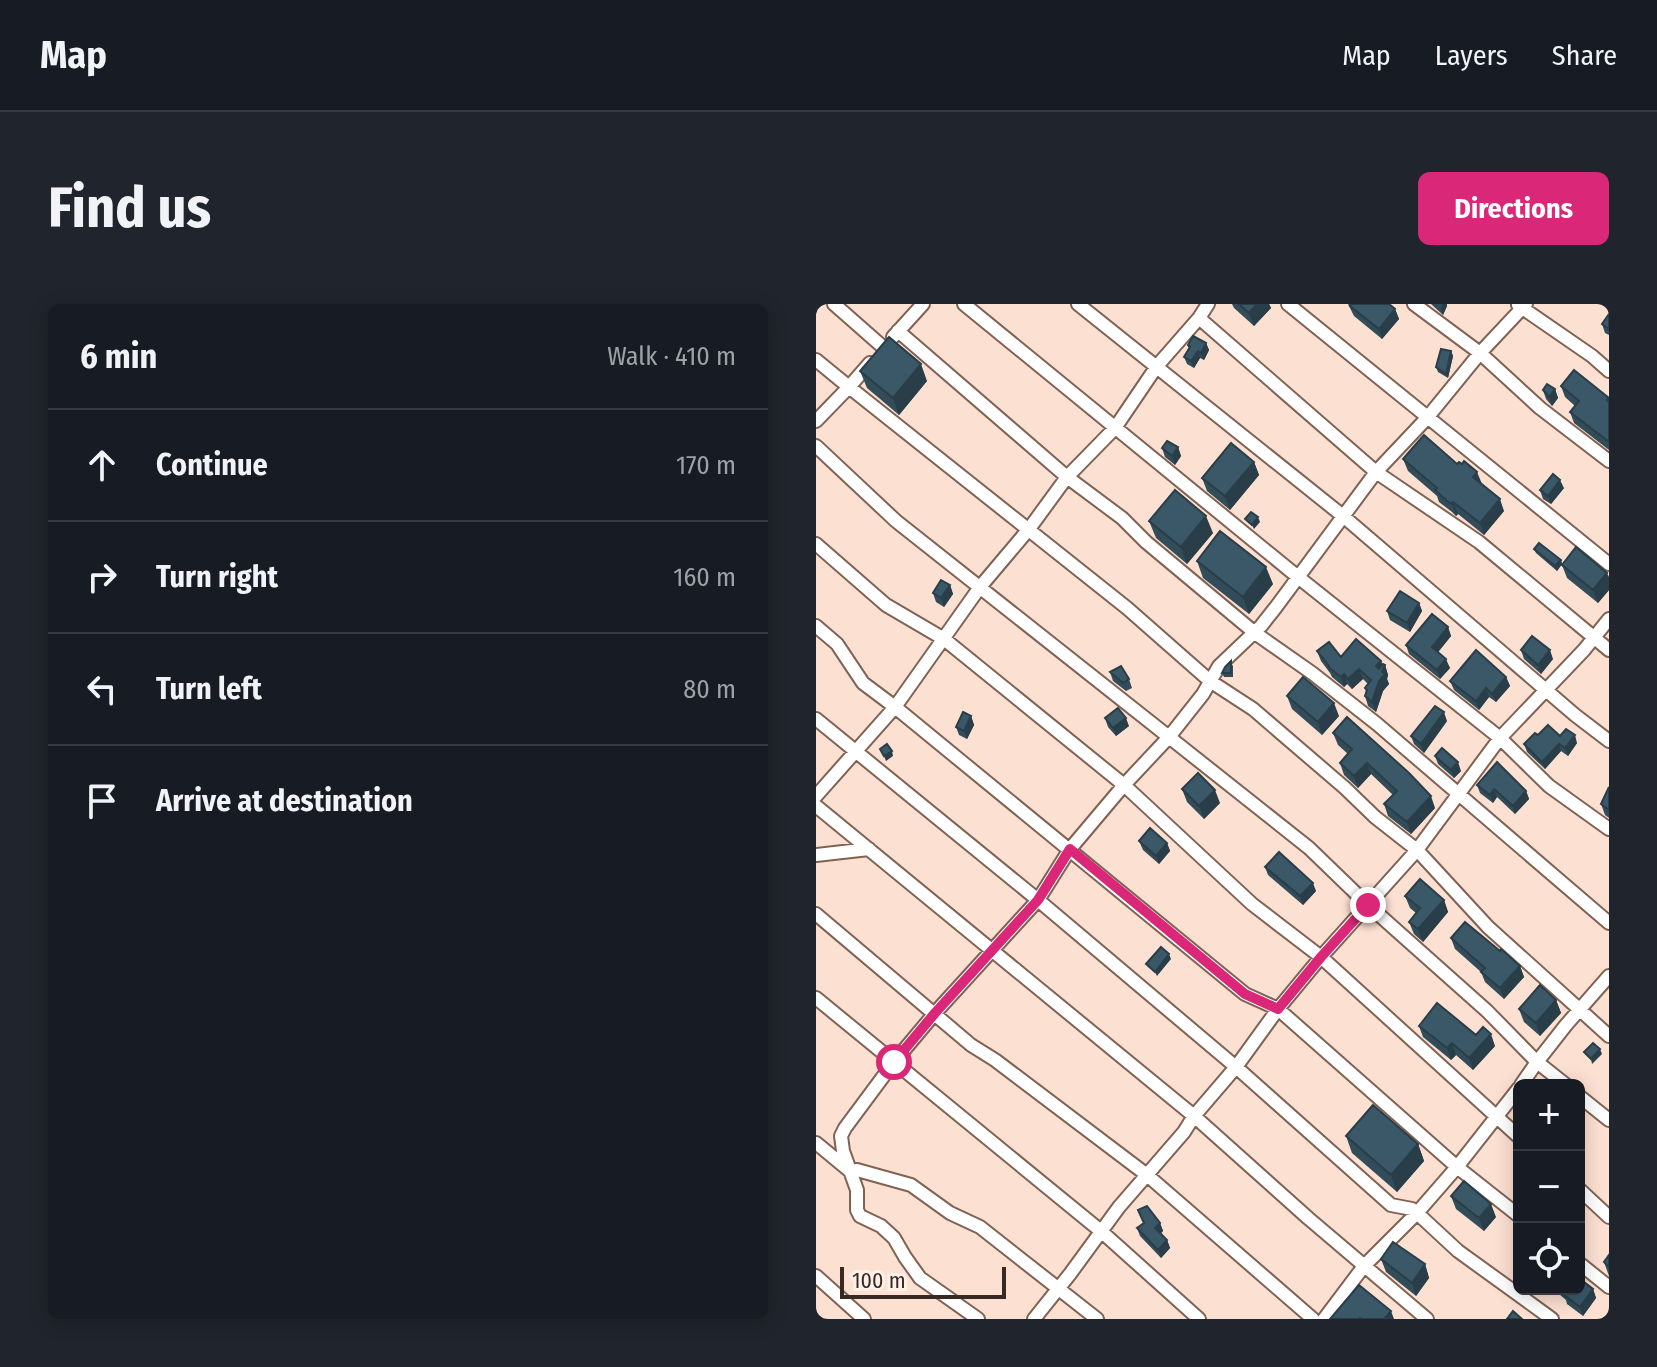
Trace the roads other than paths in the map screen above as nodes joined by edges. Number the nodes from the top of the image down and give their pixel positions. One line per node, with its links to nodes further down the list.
1 (834, 304): 11 (street)
2 (923, 304): 10 (street)
3 (964, 304): 19 (street)
4 (1078, 304): 14 (street)
5 (1208, 304): 9 (street)
6 (1288, 304): 17 (street)
7 (1414, 304): 12 (street)
8 (1522, 305): 12 (street); 15 (street)
9 (1199, 318): 14 (street); 22 (street)
10 (898, 331): 11 (street); 23 (street)
11 (884, 348): 16 (street)
12 (1480, 353): 17 (street); 21 (street)
13 (816, 360): 16 (street)
14 (1157, 366): 19 (street); 24 (street)
15 (1609, 371)
16 (849, 387): 18 (street); 25 (street)
17 (1427, 418): 22 (street); 27 (street)
18 (816, 421)
19 (1115, 428): 23 (street); 28 (street)
20 (816, 446): 29 (street)
21 (1609, 461)
22 (1376, 472): 24 (street); 33 (street)
23 (1067, 477): 25 (street); 32 (street)
24 (1343, 516): 28 (street); 37 (street)
25 (1029, 529): 29 (street); 36 (street)
26 (816, 544): 34 (street)
27 (1609, 564)
28 (1298, 577): 32 (street); 41 (street)
29 (980, 587): 34 (street); 40 (street)
30 (1609, 619): 33 (street)
31 (816, 626): 38 (street)
32 (1255, 633): 36 (street); 45 (street)
33 (1594, 638): 35 (street); 37 (street)
34 (944, 639): 38 (street); 44 (street)
35 (1609, 650)
36 (1210, 681): 40 (street); 51 (street)
37 (1547, 689): 41 (street); 42 (street)
38 (895, 707): 43 (street); 50 (street)
39 (816, 719): 43 (street)
40 (1169, 737): 44 (street); 54 (street)
41 (1500, 738): 45 (street); 48 (street)
42 (1609, 741)
43 (855, 752): 46 (street); 53 (street)
44 (1124, 785): 50 (street); 58 (street)
45 (1459, 793): 51 (street); 56 (street)
46 (816, 796)
47 (816, 806): 49 (street)
48 (1609, 829)
49 (869, 849): 52 (street); 57 (street)
50 (1070, 849): 53 (street); 61 (street)
51 (1417, 850): 54 (street); 62 (street)
52 (816, 855)
53 (1038, 900): 57 (street); 67 (street)
54 (1368, 905): 58 (street); 66 (street)
55 (816, 914): 63 (street)
56 (1609, 923)
57 (992, 951): 63 (street); 72 (street)
58 (1321, 957): 61 (street); 73 (street)
59 (1609, 976): 62 (street)
60 (816, 998): 65 (street)
61 (1278, 1009): 67 (street); 77 (street)
62 (1580, 1011): 64 (street); 66 (street)
63 (935, 1013): 65 (street); 79 (street)
64 (1609, 1036)
65 (894, 1062): 78 (street); 84 (street)
66 (1537, 1062): 68 (street); 69 (street)
67 (1236, 1067): 72 (street); 82 (street)
68 (1525, 1079)
69 (1558, 1079)
70 (1513, 1095): 73 (street)
71 (1585, 1101): 74 (street)
72 (1194, 1116): 79 (street); 85 (street)
73 (1496, 1118): 75 (street); 77 (street)
74 (1609, 1120)
75 (1513, 1132)
76 (818, 1150): 78 (street)
77 (1457, 1167): 81 (street); 82 (street)
78 (850, 1171): 89 (street); 91 (street)
79 (1147, 1175): 84 (street); 95 (street)
80 (1585, 1195): 83 (street)
81 (1513, 1211)
82 (1417, 1213): 85 (street); 98 (street)
83 (1609, 1217)
84 (1102, 1232): 89 (street); 94 (street)
85 (1364, 1266): 96 (street); 97 (street)
86 (1585, 1268): 88 (street)
87 (816, 1276): 90 (street)
88 (1609, 1287)
89 (1059, 1288): 92 (street); 93 (street)
90 (864, 1319)
91 (978, 1319)
92 (1034, 1319)
93 (1097, 1319)
94 (1199, 1319)
95 (1313, 1319)
96 (1324, 1319)
97 (1427, 1319)
98 (1552, 1319)

